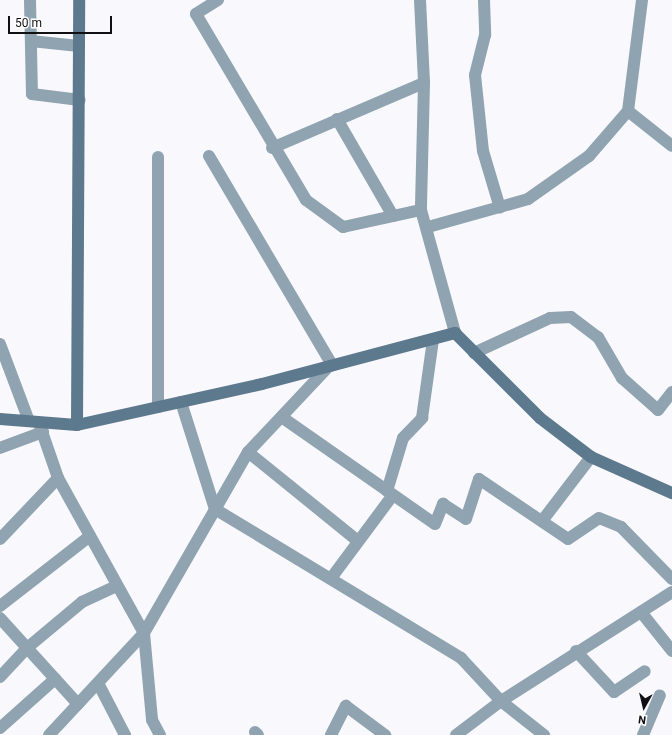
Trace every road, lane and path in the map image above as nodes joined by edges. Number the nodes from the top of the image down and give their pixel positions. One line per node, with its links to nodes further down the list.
1 (30, 0): 7 (street)
2 (79, 0): 8 (street)
3 (218, 0): 14 (street)
4 (420, 0): 9 (street)
5 (484, 0): 17 (street)
6 (642, 0): 11 (street)
7 (31, 42): 8 (street); 10 (street)
8 (79, 46): 10 (street)
9 (424, 83): 12 (street); 18 (street)
10 (80, 100): 32 (street)
11 (628, 111): 13 (street); 17 (street)
12 (337, 118): 14 (street); 19 (street)
13 (672, 146)
14 (272, 148): 19 (street)
15 (209, 156): 25 (street)
16 (158, 157): 28 (street)
17 (500, 208): 20 (street)
18 (421, 210): 19 (street); 20 (street)
19 (393, 216)
20 (428, 227): 21 (street)
21 (455, 333): 22 (street); 24 (street)
22 (433, 340): 25 (street); 37 (street)
23 (0, 344): 31 (street)
24 (474, 353): 26 (street); 35 (street)
25 (330, 366): 27 (street); 29 (street)
26 (672, 392)
27 (181, 402): 28 (street); 39 (street)
28 (158, 407): 32 (street)
29 (282, 418): 34 (street); 37 (street)
30 (0, 419): 31 (street)
31 (37, 425): 32 (street); 33 (street); 36 (street)
32 (77, 425)
33 (0, 448)
34 (248, 452): 39 (street); 43 (street)
35 (591, 457): 38 (street); 40 (street)
36 (58, 478): 41 (street); 42 (street)
37 (390, 493): 40 (street); 43 (street)
38 (672, 493)
39 (215, 509): 44 (street); 51 (street)
40 (542, 522): 45 (street)
41 (90, 536): 46 (street); 48 (street)
42 (0, 539)
43 (358, 541): 44 (street)
44 (332, 577): 60 (street)
45 (672, 579)
46 (118, 586): 51 (street); 52 (street)
47 (672, 592): 49 (street)
48 (0, 606)
49 (641, 612): 53 (street); 54 (street)
50 (0, 618): 52 (street)
51 (144, 633): 58 (street); 65 (street)
52 (27, 648): 56 (street); 57 (street)
53 (576, 651): 55 (street); 60 (street)
54 (672, 651)
55 (645, 671)
56 (0, 678)
57 (55, 678): 61 (street); 62 (street)
58 (98, 683): 61 (street); 64 (street)
59 (660, 695): 70 (street)
60 (500, 701): 68 (street); 69 (street)
61 (78, 704): 63 (street)
62 (0, 728)
63 (49, 735)
64 (125, 735)
65 (160, 735)
66 (331, 735): 67 (street)
67 (385, 735)
68 (456, 735)
69 (544, 735)
70 (643, 735)

